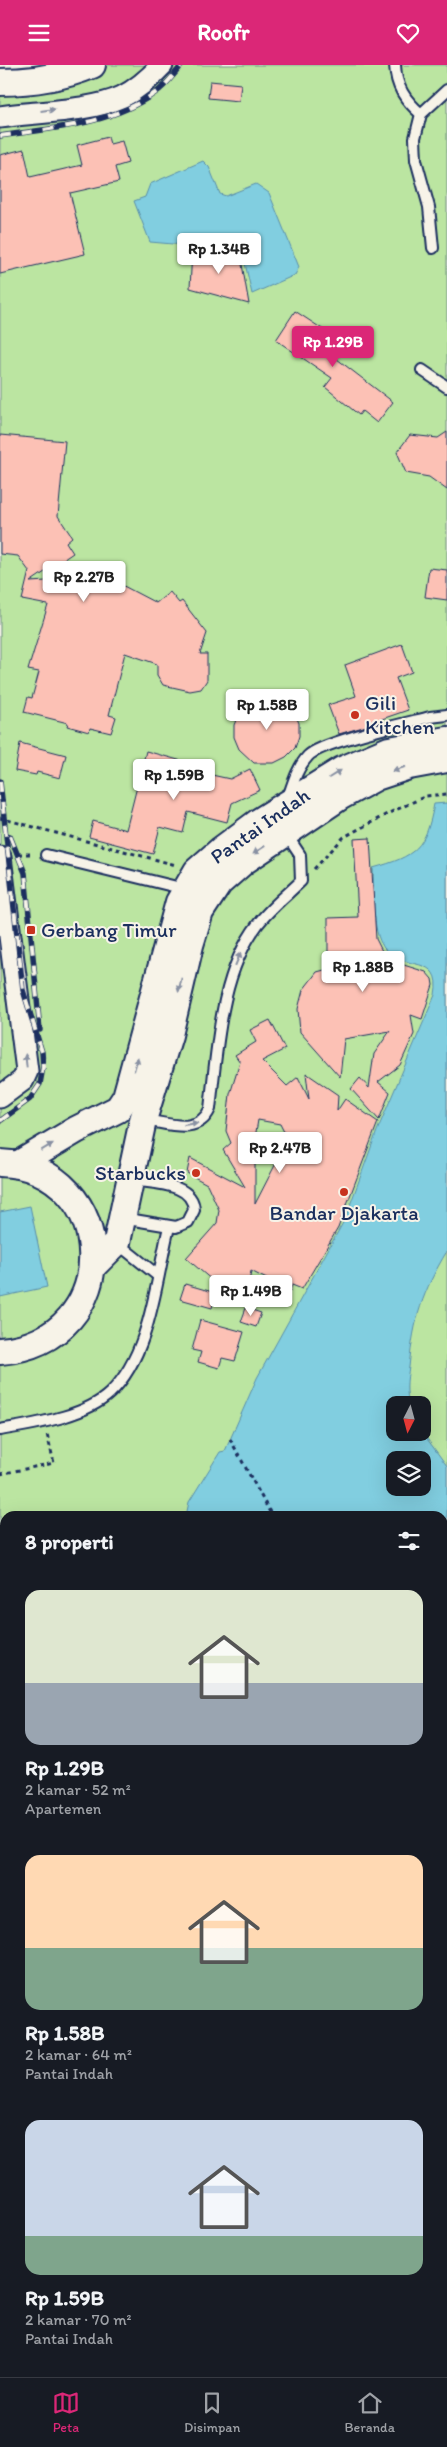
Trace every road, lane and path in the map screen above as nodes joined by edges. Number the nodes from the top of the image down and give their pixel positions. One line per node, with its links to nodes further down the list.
1 (92, 65): 4 (street)
2 (162, 65): 7 (street, one-way to 2)
3 (395, 65): 6 (lane)
4 (0, 82)
5 (447, 90): 6 (lane)
6 (420, 114): 8 (lane)
7 (0, 117)
8 (433, 248)
9 (422, 370): 10 (lane)
10 (447, 387)
11 (447, 715): 15 (lane)
12 (447, 740): 15 (street, Pantai Indah, one-way to 12)
13 (447, 759): 17 (street, Pantai Indah, one-way to 17)
14 (447, 794): 20 (path)
15 (285, 806): 21 (street, Pantai Indah)
16 (0, 818): 21 (path)
17 (285, 833): 20 (lane); 23 (street, Pantai Indah, one-way to 23)
18 (4, 855): 19 (path); 22 (street, one-way to 18)
19 (46, 855): 21 (lane)
20 (302, 881): 23 (lane, one-way to 20)
21 (190, 882): 23 (street, Pantai Indah, one-way to 21)
22 (0, 1097)
23 (130, 1114): 24 (street, one-way to 23); 25 (street, Pantai Indah)
24 (7, 1162): 28 (street)
25 (131, 1180): 26 (lane); 27 (street, Pantai Indah)
26 (168, 1227): 27 (lane); 29 (lane)
27 (120, 1230): 28 (street); 29 (lane)
28 (93, 1266): 30 (street)
29 (157, 1275): 33 (lane)
30 (26, 1347): 31 (street); 32 (street)
31 (0, 1351)
32 (0, 1368)
33 (45, 1422): 34 (lane); 36 (path)
34 (0, 1430)
35 (230, 1439): 37 (path)
36 (0, 1474)
37 (269, 1511)

